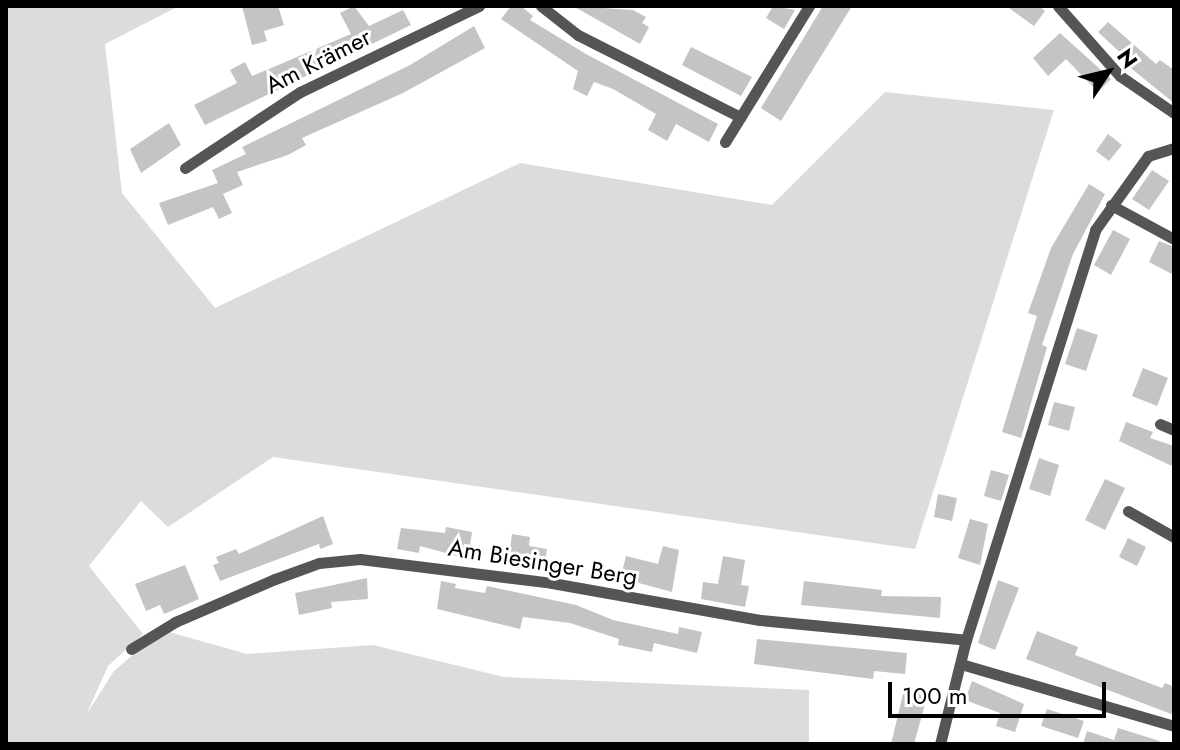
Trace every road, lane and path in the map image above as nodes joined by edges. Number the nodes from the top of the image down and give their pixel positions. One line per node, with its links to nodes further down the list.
1 (479, 6): 9 (street, Am Krämer)
2 (541, 6): 6 (street)
3 (809, 6): 6 (street)
4 (1058, 6): 5 (street)
5 (1174, 113)
6 (740, 117): 7 (street)
7 (725, 142)
8 (1174, 148): 10 (street)
9 (185, 168)
10 (1111, 205): 11 (street); 16 (street)
11 (1174, 239)
12 (1160, 424): 13 (street)
13 (1174, 430)
14 (1128, 511): 15 (street)
15 (1174, 537)
16 (966, 640): 17 (street, Am Biesinger Berg); 18 (street)
17 (131, 649)
18 (961, 664): 19 (street); 20 (street)
19 (1174, 726)
20 (940, 744)

